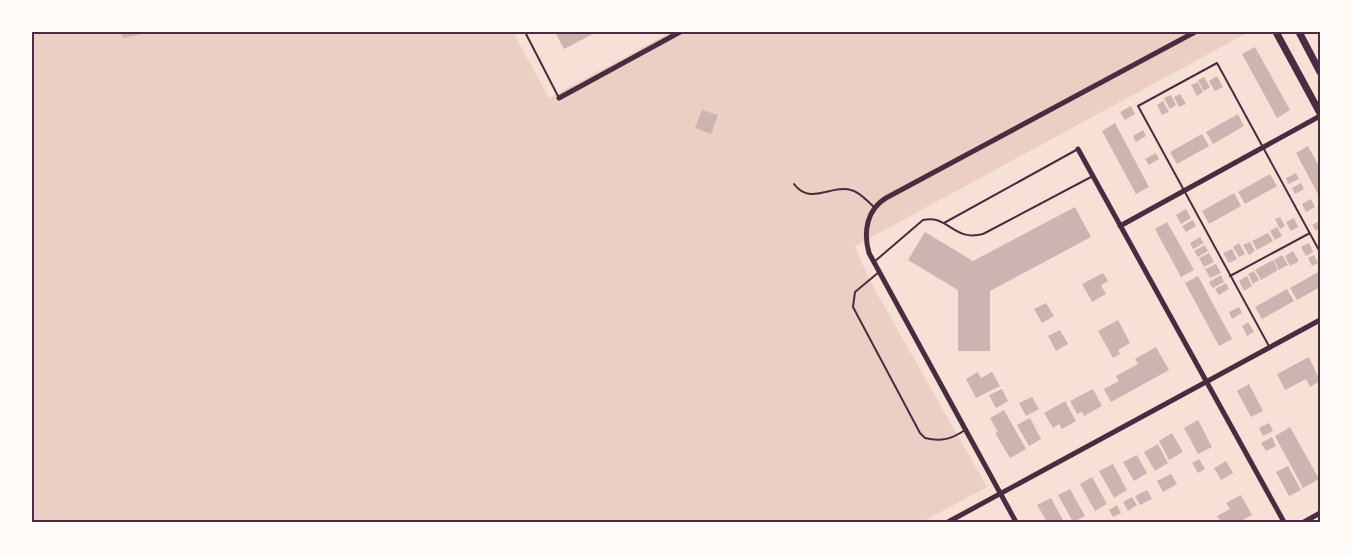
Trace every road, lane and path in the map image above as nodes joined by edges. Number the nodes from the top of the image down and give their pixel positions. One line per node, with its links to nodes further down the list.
1 (525, 32): 7 (lane)
2 (680, 32): 7 (street)
3 (1195, 32): 14 (street)
4 (1276, 32): 8 (street)
5 (1299, 32): 6 (street)
6 (1320, 72)
7 (559, 98)
8 (1320, 114): 9 (street)
9 (1262, 147): 13 (street); 13 (lane); 17 (lane)
10 (1078, 149): 11 (street); 15 (lane)
11 (1093, 177): 15 (lane); 16 (street)
12 (794, 184): 14 (lane)
13 (1184, 192): 16 (street); 21 (lane)
14 (874, 207): 19 (street)
15 (944, 223): 19 (lane)
16 (1120, 226): 24 (street)
17 (1310, 233): 18 (lane); 21 (lane)
18 (1320, 252)
19 (874, 262): 20 (street)
20 (879, 272): 25 (street); 25 (lane)
21 (1230, 276): 23 (lane)
22 (1320, 320): 23 (street)
23 (1269, 348): 24 (street)
24 (1206, 382): 26 (street); 30 (street)
25 (965, 430): 26 (street)
26 (1000, 495): 28 (street); 29 (street)
27 (1320, 513): 31 (street)
28 (948, 522)
29 (1016, 522)
30 (1284, 522)
31 (1304, 522)

